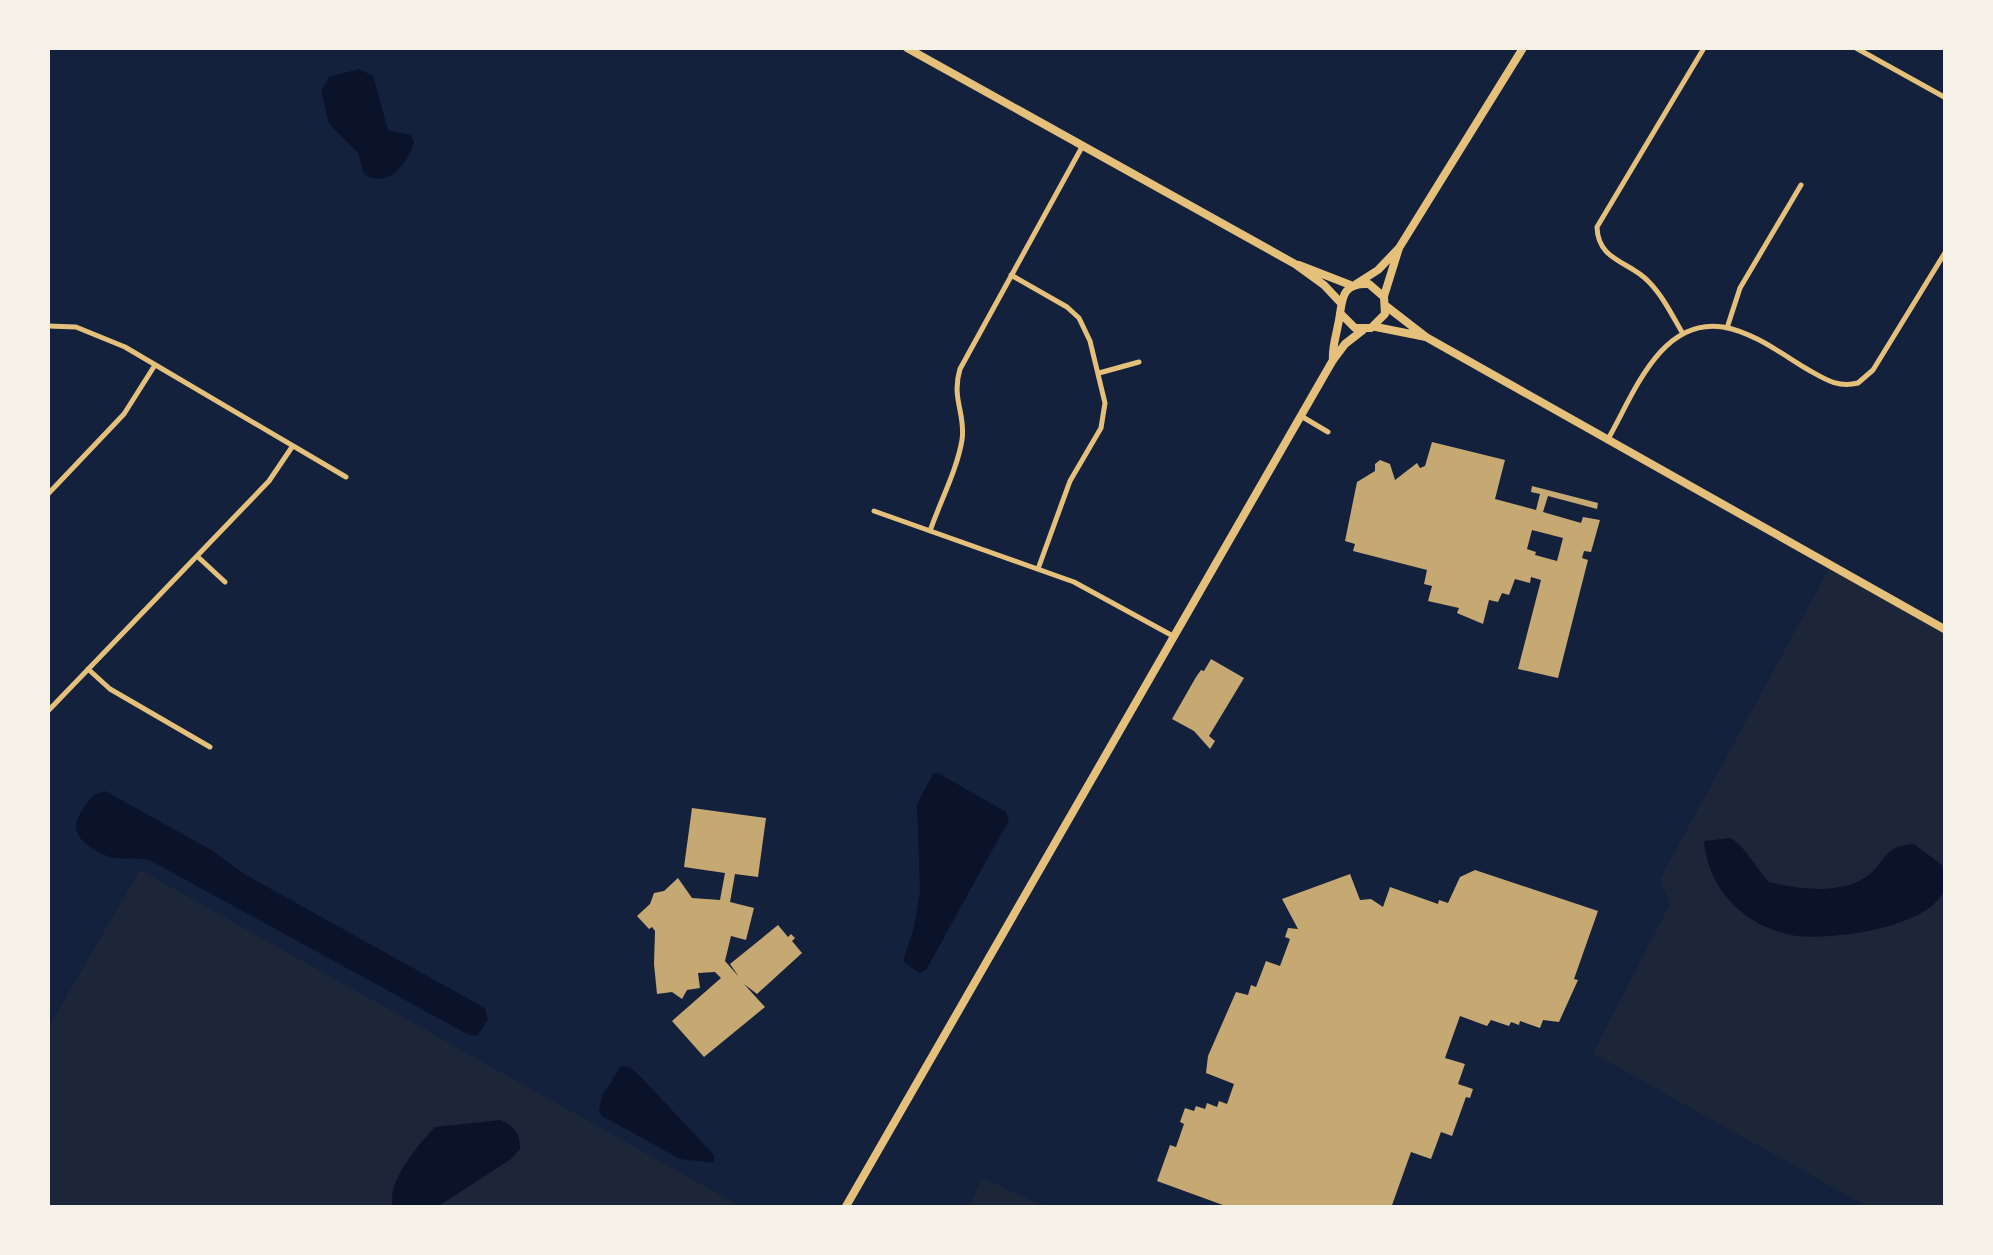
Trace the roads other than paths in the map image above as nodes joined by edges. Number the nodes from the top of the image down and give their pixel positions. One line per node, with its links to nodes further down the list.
1 (908, 48): 8 (main road)
2 (1522, 48): 10 (main road)
3 (1704, 48): 22 (street)
4 (1856, 48): 6 (street)
5 (1876, 48): 6 (street)
6 (1872, 56): 7 (street)
7 (1946, 98)
8 (1083, 146): 12 (main road); 13 (street)
9 (1801, 186): 20 (street)
10 (1400, 248): 14 (main road); 16 (main road)
11 (1946, 251): 20 (street)
12 (1295, 264): 14 (main road); 15 (main road)
13 (1011, 275): 27 (street); 35 (street)
14 (1354, 285): 15 (main road); 16 (main road)
15 (1340, 302): 17 (main road)
16 (1385, 302): 19 (main road); 23 (main road)
17 (1341, 314): 21 (main road); 24 (main road)
18 (48, 326): 26 (street)
19 (1375, 326): 21 (main road); 23 (main road)
20 (1727, 328): 22 (street)
21 (1363, 330): 24 (main road)
22 (1683, 334): 30 (street)
23 (1426, 337): 30 (main road)
24 (1332, 360): 28 (main road)
25 (1139, 362): 27 (street)
26 (155, 365): 31 (street); 33 (street)
27 (1098, 373): 37 (street)
28 (1300, 416): 29 (street); 40 (main road)
29 (1328, 432)
30 (1608, 439): 39 (main road)
31 (292, 446): 32 (street); 36 (street)
32 (346, 477)
33 (48, 494)
34 (874, 511): 35 (street)
35 (930, 530): 37 (street)
36 (197, 556): 38 (street); 41 (street)
37 (1038, 569): 40 (street)
38 (225, 582)
39 (1946, 630)
40 (1173, 636): 44 (main road)
41 (88, 669): 42 (street); 43 (street)
42 (48, 710)
43 (210, 747)
44 (845, 1208)

